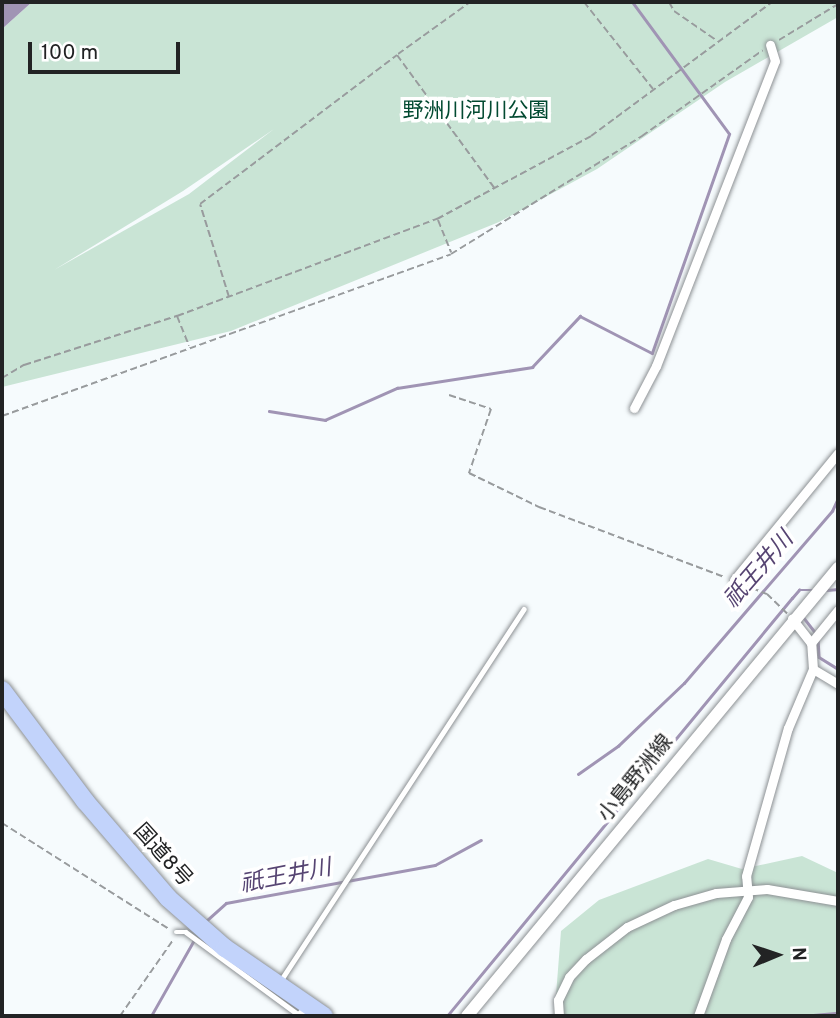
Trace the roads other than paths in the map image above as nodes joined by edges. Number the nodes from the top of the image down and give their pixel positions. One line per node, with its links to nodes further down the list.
1 (770, 45): 2 (street)
2 (634, 408)
3 (838, 453): 5 (street)
4 (838, 568): 8 (main road, 小島野洲線)
5 (734, 580)
6 (524, 609): 16 (lane)
7 (838, 610): 9 (street)
8 (792, 618): 9 (street); 19 (main road, 小島野洲線)
9 (811, 643): 10 (street)
10 (813, 669): 11 (street); 13 (street)
11 (838, 684)
12 (2, 690): 16 (highway, 国道8号)
13 (747, 891): 14 (street); 20 (street); 21 (street)
14 (838, 901)
15 (176, 932): 17 (lane)
16 (277, 986): 17 (highway, 国道8号)
17 (302, 1014): 18 (highway, 国道8号)
18 (324, 1016)
19 (467, 1016)
20 (559, 1016)
21 (698, 1016)

